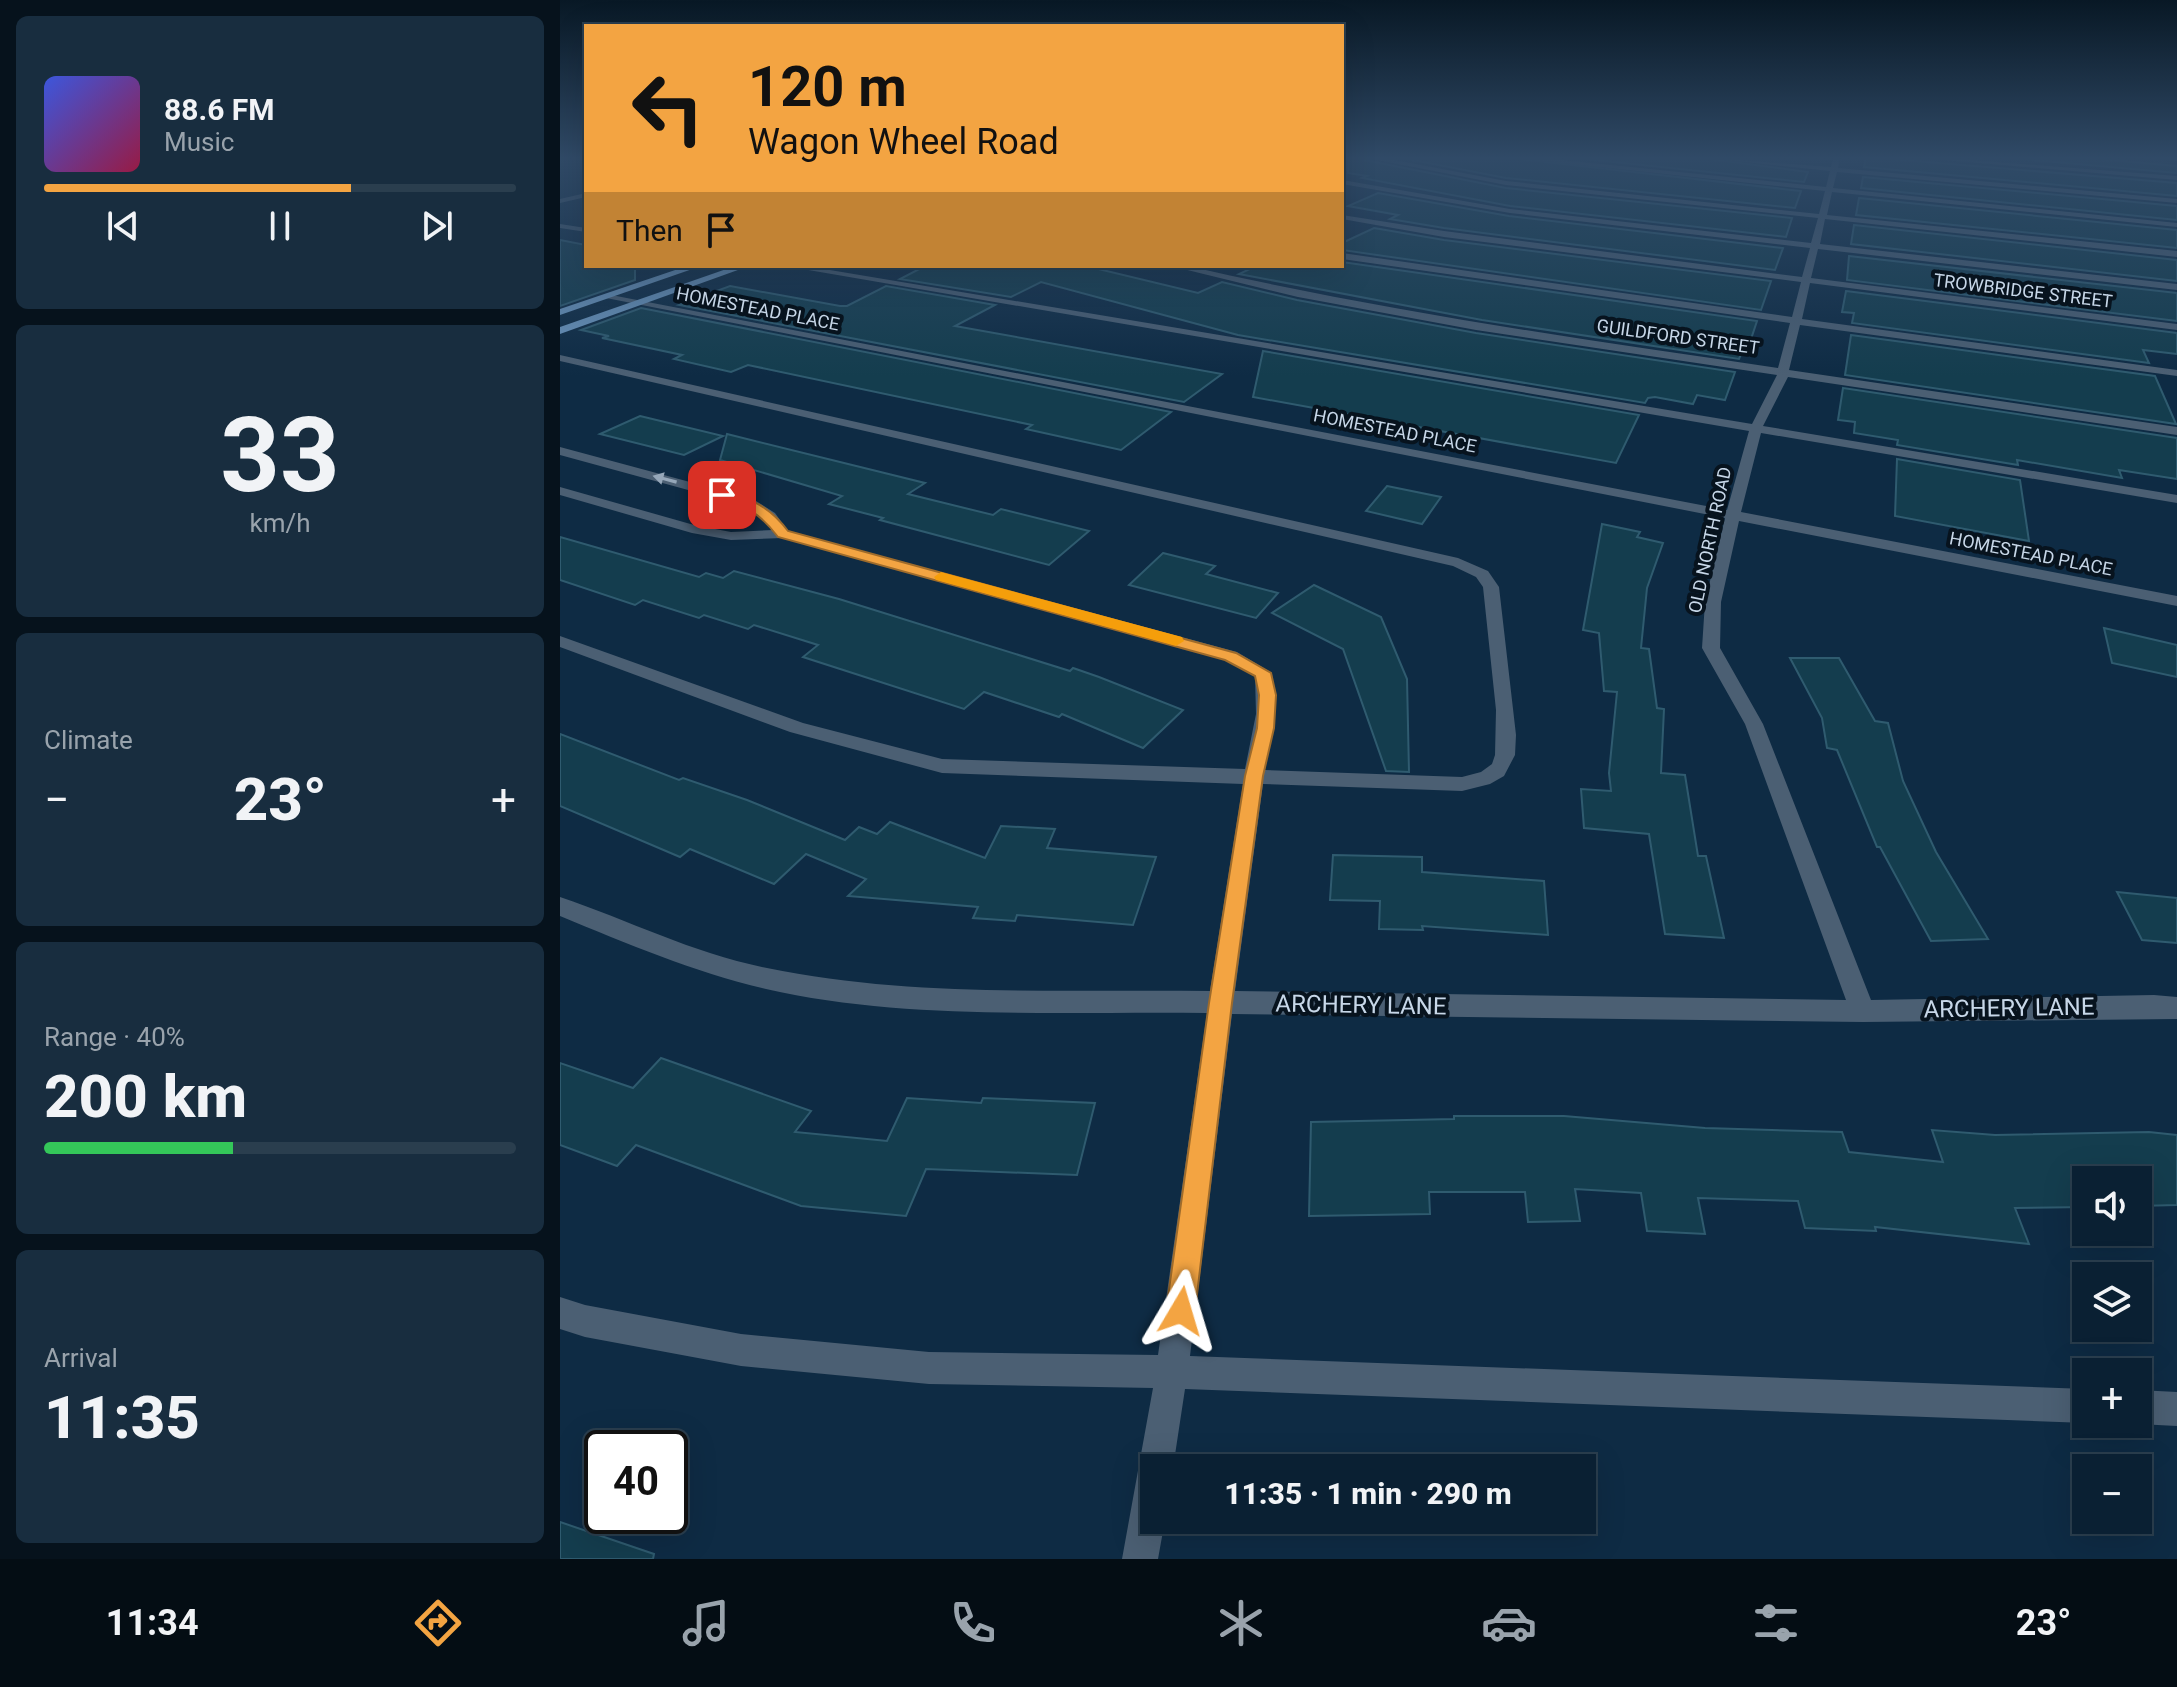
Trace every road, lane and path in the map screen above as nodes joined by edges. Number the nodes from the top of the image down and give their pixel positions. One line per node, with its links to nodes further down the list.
1 (1419, 230): 12 (street, TROWBRIDGE STREET)
2 (1675, 230): 5 (street)
3 (1819, 230): 5 (street, OLD NORTH ROAD)
4 (1951, 230): 6 (street)
5 (1815, 246): 12 (street, OLD NORTH ROAD); 13 (street)
6 (2177, 254)
7 (1344, 256): 17 (street)
8 (690, 268): 14 (main road)
9 (738, 268): 15 (main road)
10 (802, 268): 23 (street)
11 (1185, 268): 21 (street, GUILDFORD STREET)
12 (1807, 280): 17 (street, OLD NORTH ROAD); 18 (street, TROWBRIDGE STREET)
13 (2177, 287)
14 (606, 297): 15 (street, HOMESTEAD PLACE); 16 (main road)
15 (638, 303): 19 (main road); 28 (street, HOMESTEAD PLACE)
16 (560, 312)
17 (1796, 321): 21 (street, OLD NORTH ROAD); 22 (street)
18 (2177, 327)
19 (560, 331)
20 (560, 358): 32 (street)
21 (1783, 371): 23 (street, OLD NORTH ROAD); 24 (street, GUILDFORD STREET)
22 (2177, 373)
23 (1756, 428): 27 (street); 28 (street, OLD NORTH ROAD)
24 (2177, 431)
25 (560, 452): 29 (street, one-way to 25)
26 (560, 491): 29 (street)
27 (2177, 499)
28 (1733, 515): 30 (street, HOMESTEAD PLACE); 36 (street, OLD NORTH ROAD)
29 (783, 534): 32 (street)
30 (2177, 601)
31 (560, 641): 32 (street)
32 (1254, 776): 34 (street)
33 (560, 906): 34 (street, ARCHERY LANE)
34 (1220, 1003): 36 (street, ARCHERY LANE); 38 (street)
35 (2177, 1008): 36 (street, ARCHERY LANE)
36 (1863, 1011)
37 (560, 1313): 38 (street)
38 (1173, 1372): 39 (street); 42 (street)
39 (2072, 1405)
40 (2152, 1408): 41 (street)
41 (2177, 1409)
42 (1158, 1454)
43 (1144, 1534): 44 (street)
44 (1140, 1559)

